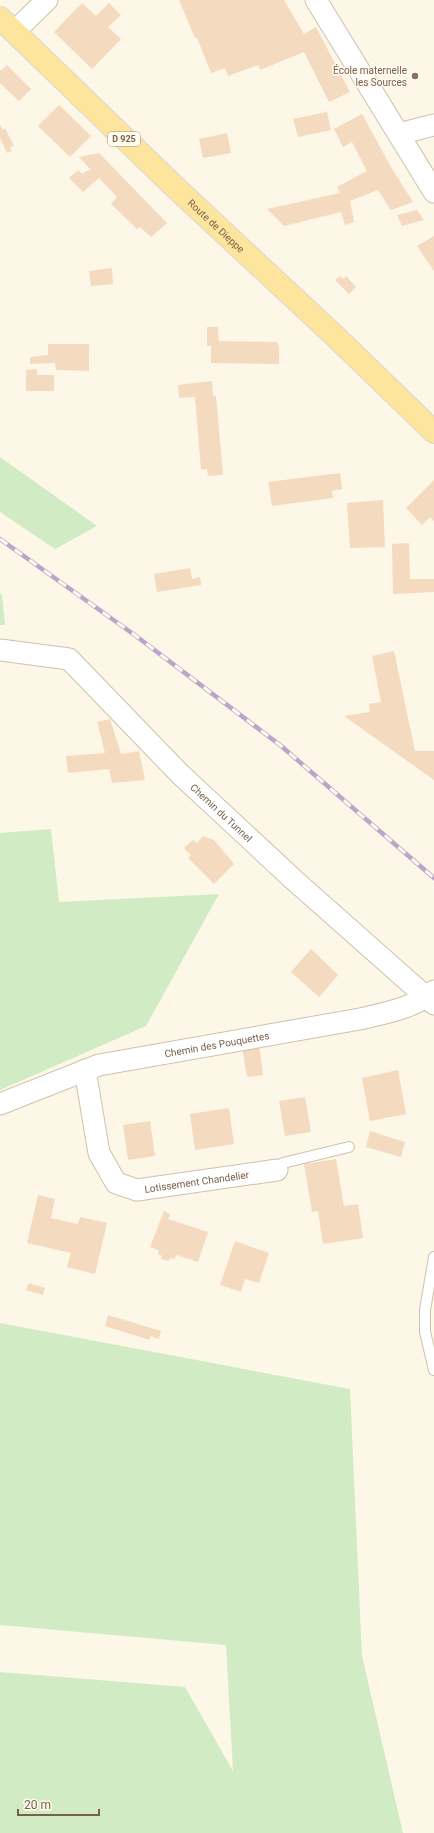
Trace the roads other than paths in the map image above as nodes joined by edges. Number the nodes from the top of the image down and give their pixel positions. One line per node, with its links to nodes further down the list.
1 (47, 0): 3 (street)
2 (316, 0): 5 (street)
3 (7, 25): 7 (main road, Route de Dieppe / D 925)
4 (434, 125): 5 (street)
5 (399, 134): 6 (street)
6 (434, 192)
7 (434, 432)
8 (0, 650): 9 (street, Chemin du Tunnel)
9 (432, 997): 10 (street, Chemin des Pouquettes)
10 (85, 1070): 11 (street, Chemin des Pouquettes); 13 (street, Lotissement Chandelier)
11 (0, 1104)
12 (349, 1147): 13 (lane)
13 (277, 1170)
14 (434, 1257): 15 (lane)
15 (434, 1370)

